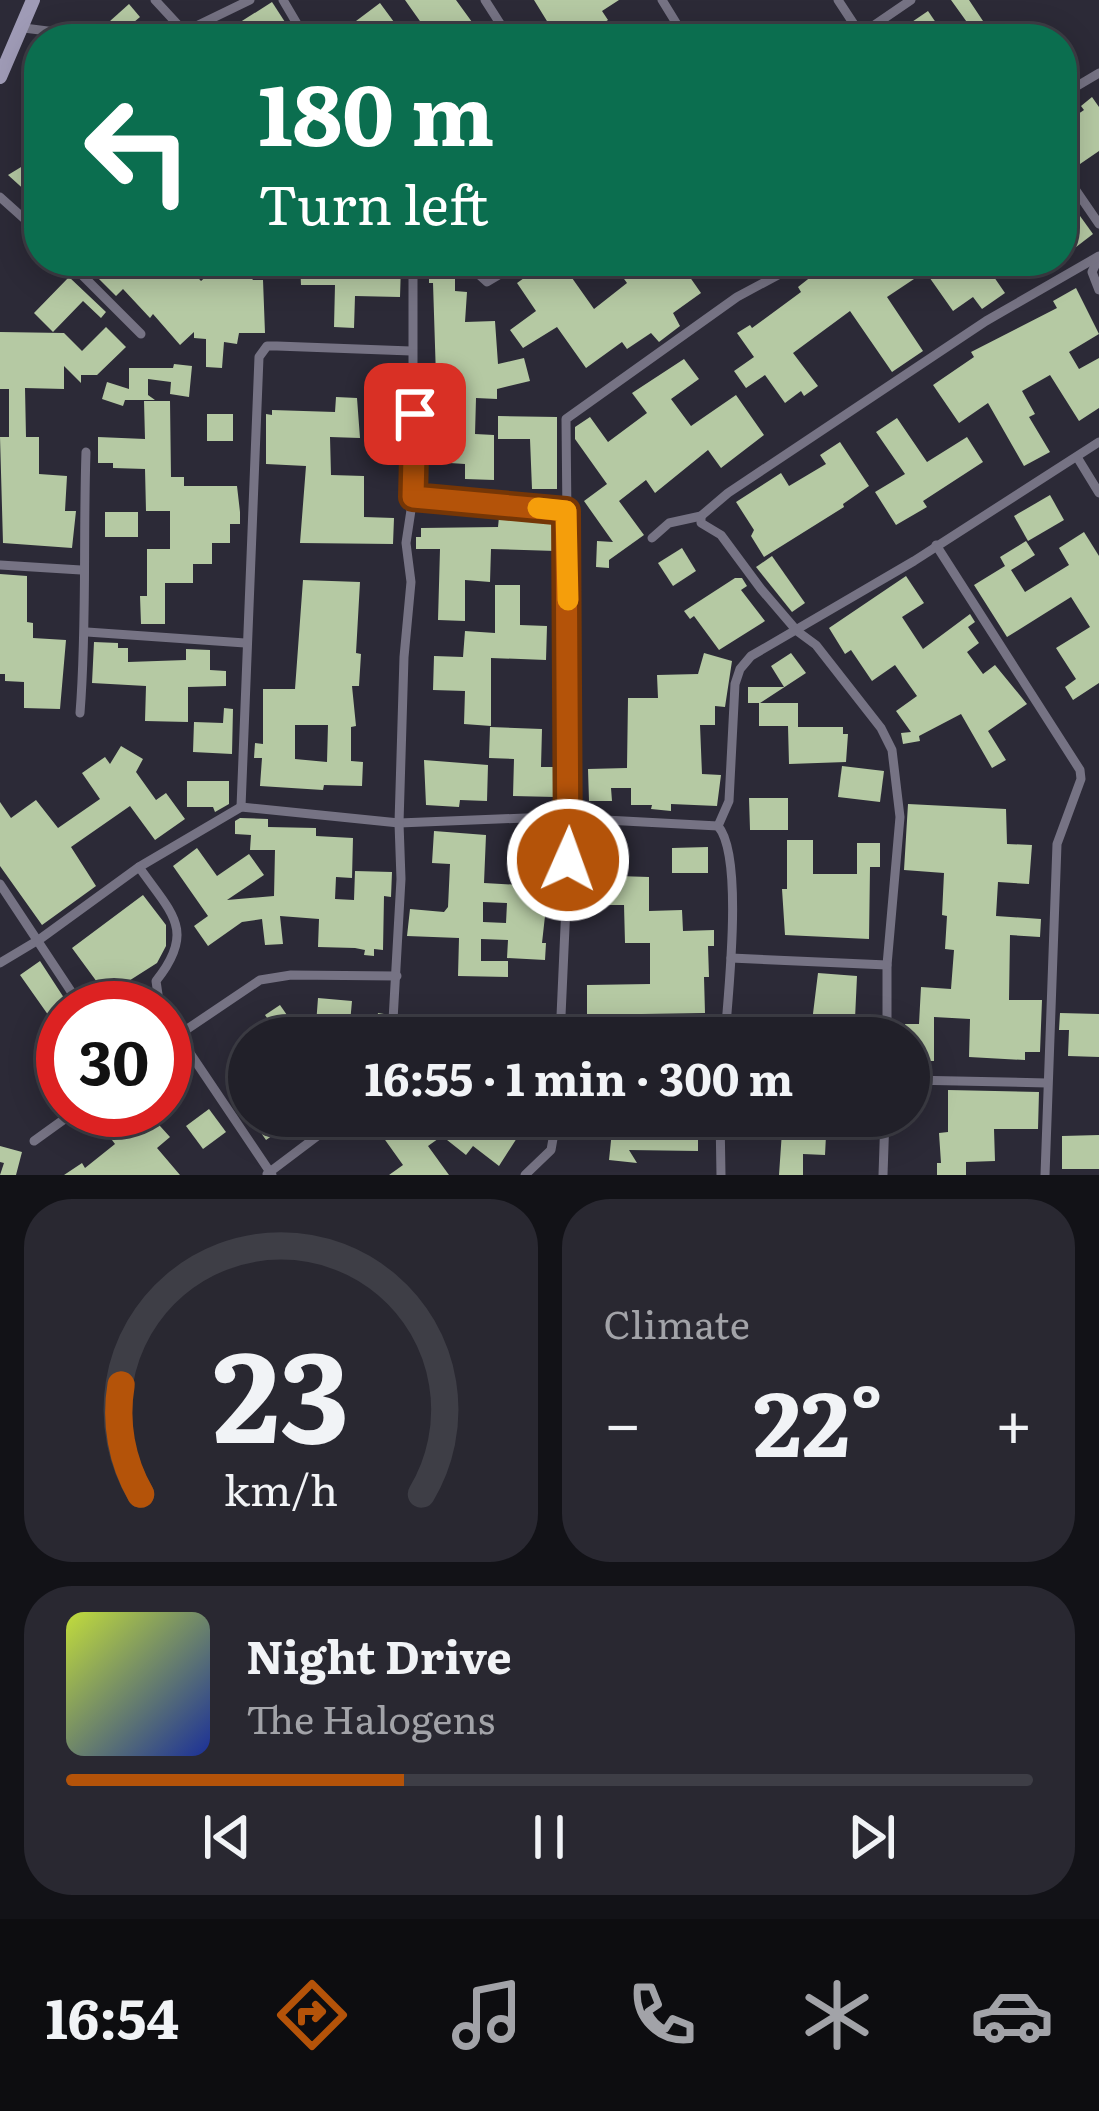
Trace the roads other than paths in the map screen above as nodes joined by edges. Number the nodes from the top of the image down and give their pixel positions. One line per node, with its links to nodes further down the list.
1 (154, 0): 4 (street)
2 (250, 0): 5 (street)
3 (911, 0): 6 (street)
4 (176, 24)
5 (200, 24)
6 (877, 24)
7 (24, 28): 8 (street)
8 (0, 77)
9 (1077, 192): 12 (street)
10 (0, 197): 11 (street)
11 (24, 219)
12 (1099, 224)
13 (1099, 256): 18 (street)
14 (83, 276): 19 (street)
15 (413, 276): 20 (street)
16 (776, 276): 26 (street)
17 (1064, 276): 27 (street)
18 (1099, 290)
19 (141, 334)
20 (411, 351): 25 (street); 34 (street)
21 (1099, 442): 23 (street)
22 (86, 452): 31 (street)
23 (1076, 457): 24 (street); 29 (street)
24 (1099, 493)
25 (413, 497): 26 (street); 38 (street)
26 (566, 511): 37 (street)
27 (701, 516): 28 (street); 33 (street)
28 (652, 538)
29 (936, 545): 33 (street); 56 (street)
30 (0, 565): 31 (street)
31 (81, 570): 32 (street)
32 (87, 632): 34 (street); 35 (street)
33 (797, 632): 39 (street); 45 (street)
34 (245, 643): 36 (street)
35 (80, 713)
36 (241, 807): 38 (street); 40 (street)
37 (570, 818): 38 (street); 39 (street); 50 (street)
38 (399, 823): 46 (street)
39 (718, 826): 43 (street)
40 (139, 867): 42 (street); 48 (street)
41 (0, 884): 42 (street)
42 (40, 940): 44 (street); 47 (street)
43 (731, 958): 45 (street); 51 (street)
44 (0, 963)
45 (887, 964): 52 (street)
46 (398, 976): 49 (street); 53 (street)
47 (65, 981)
48 (156, 981)
49 (394, 1017)
50 (561, 1017)
51 (727, 1017)
52 (887, 1017)
53 (192, 1026)
54 (192, 1058): 63 (street)
55 (930, 1081): 56 (street)
56 (1047, 1084): 67 (street)
57 (40, 1137): 62 (street)
58 (317, 1137): 63 (street)
59 (553, 1137): 64 (street)
60 (721, 1137): 65 (street)
61 (884, 1137): 66 (street)
62 (34, 1141)
63 (269, 1174)
64 (525, 1175)
65 (722, 1175)
66 (883, 1175)
67 (1046, 1175)

